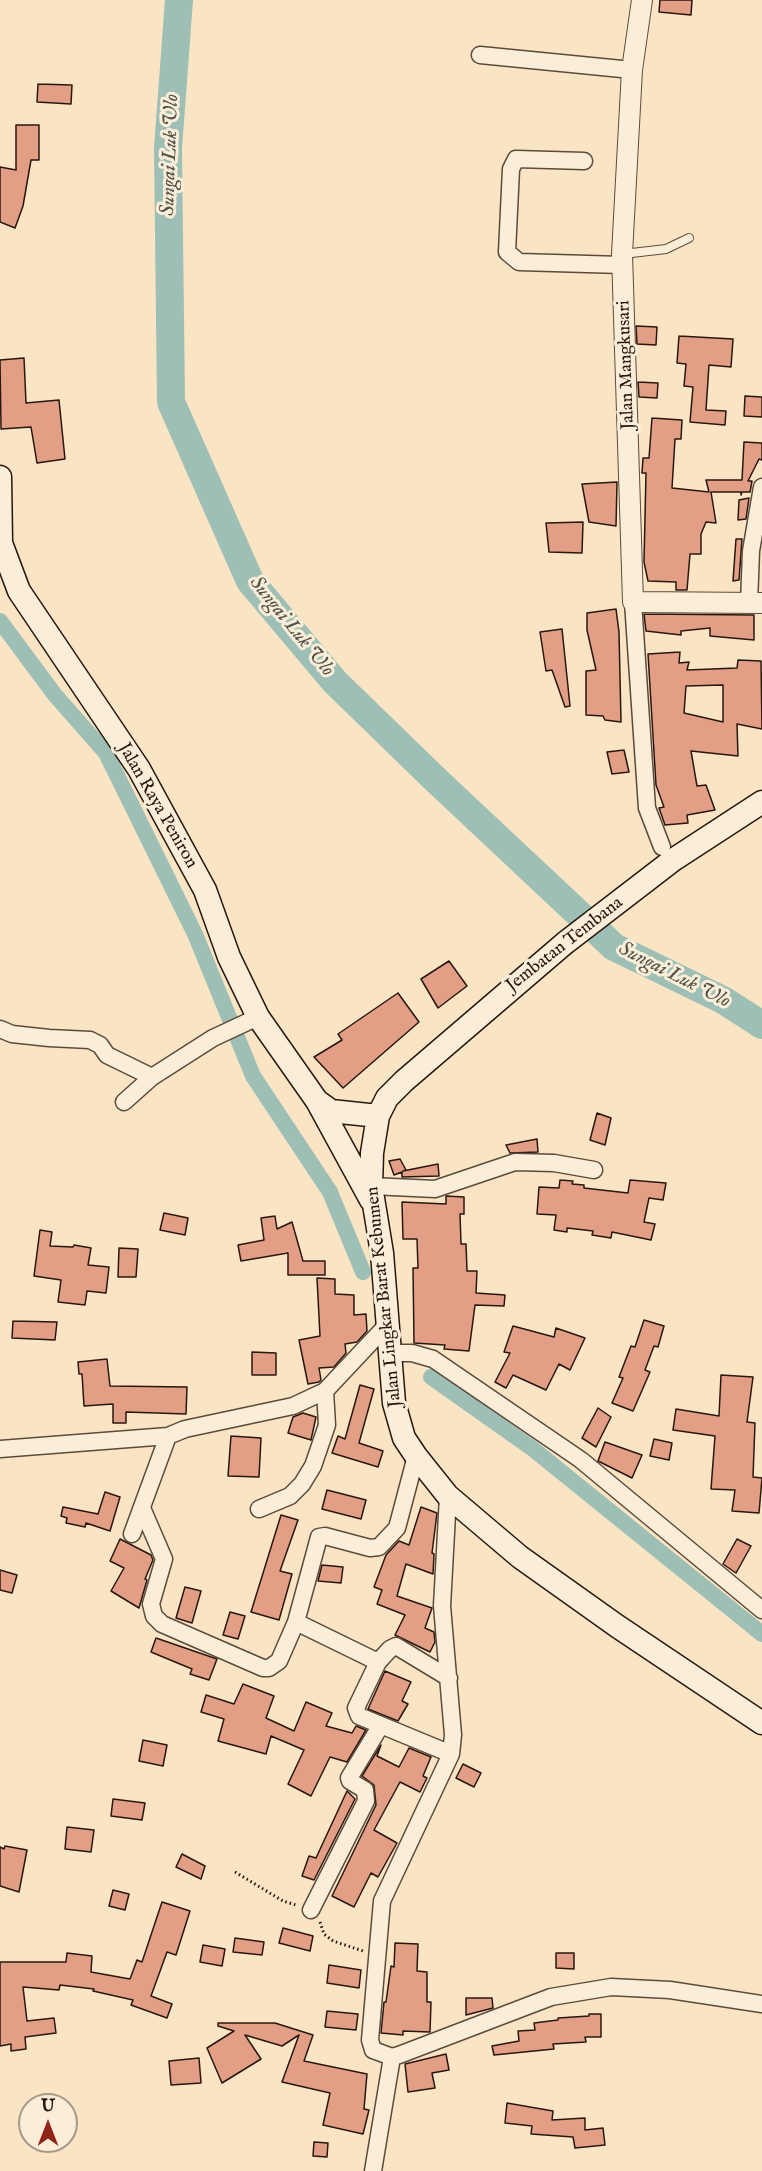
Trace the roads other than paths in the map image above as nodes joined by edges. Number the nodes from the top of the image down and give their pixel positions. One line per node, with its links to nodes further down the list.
1 (642, 0): 3 (street, Jalan Mangkusari)
2 (480, 55): 3 (street)
3 (632, 70): 6 (street, Jalan Mangkusari)
4 (584, 161): 6 (street)
5 (689, 238): 6 (lane)
6 (622, 260): 10 (street, Jalan Mangkusari)
7 (0, 477): 9 (main road, Jalan Raya Peniron)
8 (762, 488): 11 (street)
9 (1, 513): 14 (main road, Jalan Raya Peniron)
10 (633, 602): 11 (street); 13 (street)
11 (756, 603)
12 (762, 802): 15 (main road, Jembatan Tembana)
13 (662, 848)
14 (258, 1017): 17 (street); 18 (main road, Jalan Raya Peniron)
15 (471, 1021): 20 (main road, Jalan Lingkar Barat Kebumen)
16 (0, 1029): 17 (street)
17 (152, 1077): 19 (street)
18 (317, 1101): 20 (main road); 23 (main road, Jalan Raya Peniron)
19 (124, 1102)
20 (378, 1116): 22 (main road, Jalan Lingkar Barat Kebumen)
21 (594, 1170): 22 (street)
22 (371, 1186): 23 (main road, Jalan Lingkar Barat Kebumen)
23 (377, 1211): 24 (main road, Jalan Lingkar Barat Kebumen)
24 (387, 1325): 25 (main road, Jalan Lingkar Barat Kebumen); 26 (street)
25 (388, 1353): 29 (main road, Jalan Lingkar Barat Kebumen); 34 (street)
26 (325, 1391): 27 (street); 32 (street)
27 (168, 1436): 28 (street); 31 (street)
28 (0, 1449)
29 (416, 1456): 30 (main road, Jalan Lingkar Barat Kebumen); 35 (street)
30 (448, 1496): 37 (street); 38 (main road, Jalan Lingkar Barat Kebumen)
31 (142, 1508): 33 (street); 35 (street)
32 (259, 1509)
33 (132, 1534)
34 (762, 1610)
35 (296, 1623): 36 (street)
36 (378, 1662): 37 (street); 39 (street)
37 (449, 1678): 40 (street)
38 (762, 1724)
39 (381, 1725): 40 (street); 41 (street)
40 (450, 1754): 43 (street)
41 (311, 1910)
42 (762, 2004): 43 (street)
43 (392, 2057): 44 (street)
44 (373, 2171)

